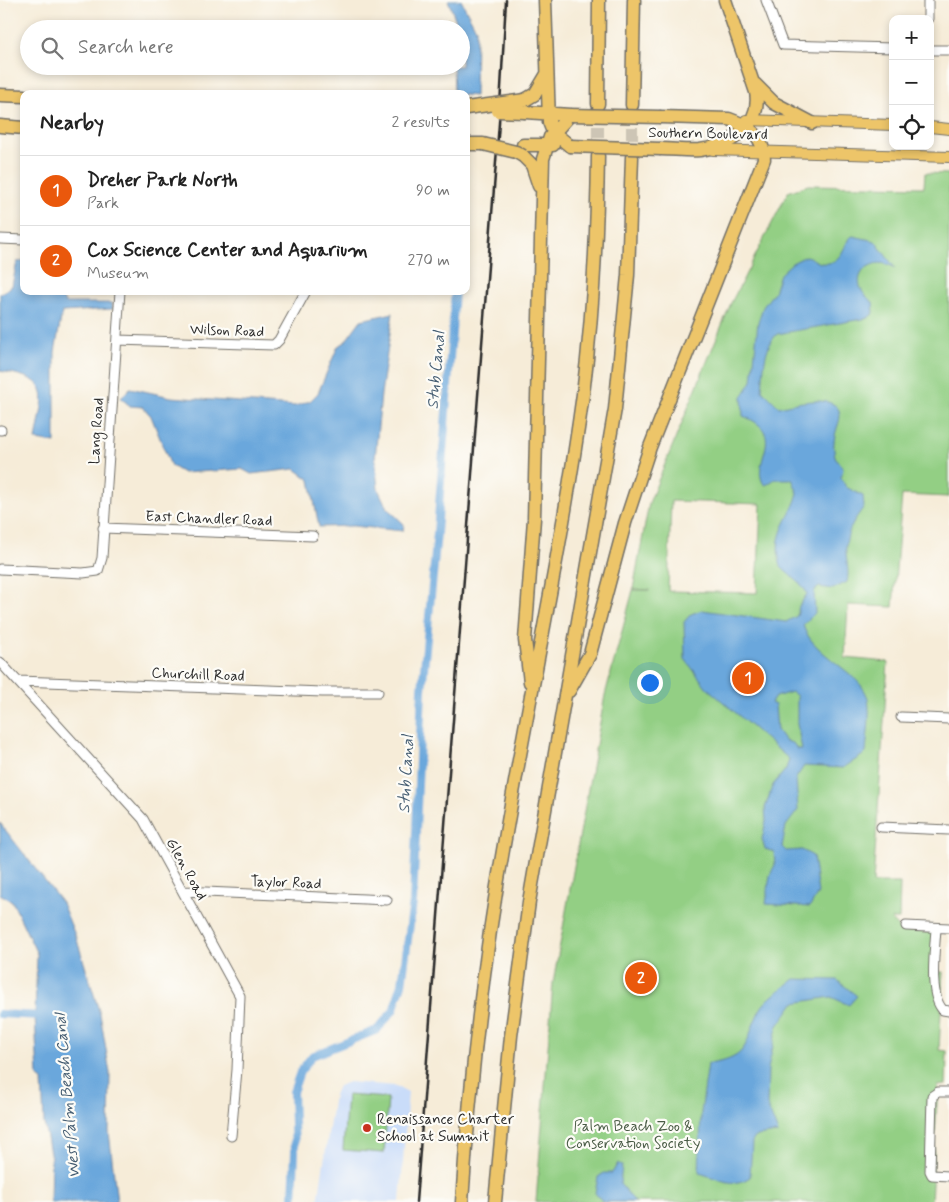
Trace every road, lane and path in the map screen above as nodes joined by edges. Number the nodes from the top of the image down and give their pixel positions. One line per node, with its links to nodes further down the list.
1 (546, 0): 11 (highway)
2 (599, 0): 15 (highway)
3 (634, 0): 16 (highway)
4 (725, 0): 12 (highway)
5 (766, 0): 8 (street)
6 (928, 0): 7 (street)
7 (928, 15)
8 (889, 48)
9 (934, 50): 10 (street)
10 (949, 50)
11 (548, 72): 17 (highway); 19 (highway)
12 (751, 79): 21 (highway); 22 (highway)
13 (0, 95): 14 (highway)
14 (20, 96)
15 (598, 104)
16 (632, 105)
17 (525, 106): 18 (highway, Southern Boulevard, bridge); 19 (highway, Southern Boulevard)
18 (470, 108)
19 (548, 113): 20 (highway, Southern Boulevard); 28 (highway)
20 (570, 115): 22 (highway, Southern Boulevard, bridge); 28 (highway)
21 (812, 123): 22 (main road, Southern Boulevard); 23 (main road, Southern Boulevard)
22 (750, 124): 32 (highway); 33 (highway)
23 (889, 125)
24 (0, 126): 26 (highway)
25 (934, 127): 27 (main road)
26 (20, 128)
27 (949, 129)
28 (553, 132): 30 (highway); 31 (highway)
29 (470, 144): 34 (highway, Southern Boulevard, bridge)
30 (546, 145): 31 (highway, Southern Boulevard); 34 (highway, Southern Boulevard); 38 (highway)
31 (570, 146): 32 (highway, Southern Boulevard, bridge)
32 (701, 150): 33 (main road, Southern Boulevard)
33 (764, 150): 37 (main road, Southern Boulevard); 51 (highway)
34 (523, 151): 38 (highway)
35 (598, 156): 50 (highway)
36 (632, 157): 51 (highway)
37 (949, 157)
38 (543, 198): 50 (highway)
39 (0, 239): 40 (street)
40 (20, 240)
41 (120, 295): 43 (street, Lang Road)
42 (304, 295): 43 (street, Wilson Road)
43 (117, 340): 44 (street, Lang Road)
44 (103, 528): 45 (street, East Chandler Road); 46 (street, Lang Road)
45 (313, 536)
46 (0, 569)
47 (0, 662): 48 (street, Glen Road)
48 (18, 681): 49 (street, Churchill Road); 56 (street, Glen Road)
49 (378, 692)
50 (531, 695): 65 (highway)
51 (564, 700): 66 (highway)
52 (901, 717): 53 (street)
53 (949, 720)
54 (880, 827): 55 (street)
55 (949, 830)
56 (183, 891): 57 (street, Taylor Road); 63 (street, Glen Road)
57 (387, 900)
58 (906, 926): 59 (street)
59 (936, 928): 60 (street); 61 (street)
60 (949, 928)
61 (949, 1011)
62 (949, 1092): 64 (street)
63 (231, 1136)
64 (949, 1176)
65 (462, 1202)
66 (495, 1202)

